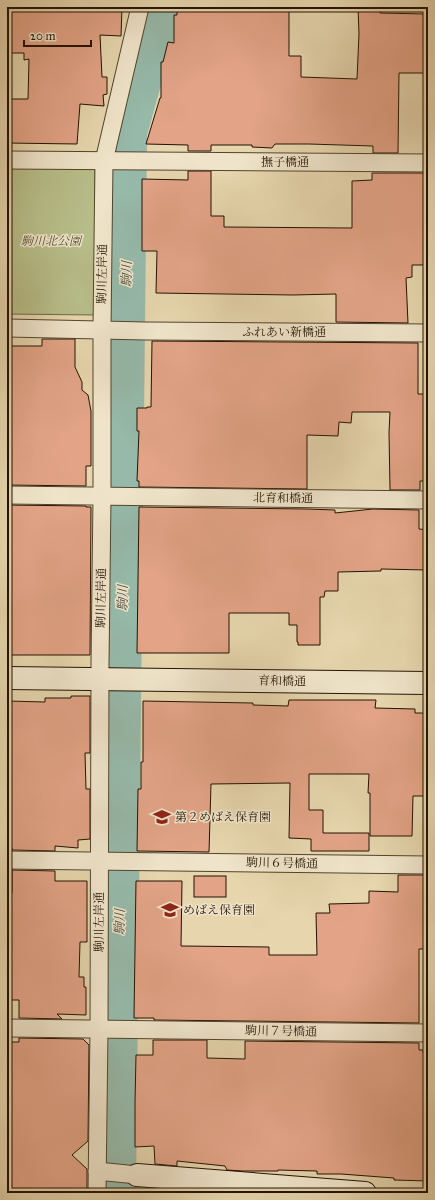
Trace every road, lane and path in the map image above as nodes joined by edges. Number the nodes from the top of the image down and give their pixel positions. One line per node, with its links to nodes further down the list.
1 (140, 7): 3 (street, 駒川左岸通)
2 (7, 160): 3 (street)
3 (108, 161): 4 (street, 撫子橋通); 6 (street, 駒川左岸通)
4 (428, 163)
5 (7, 328): 6 (street)
6 (106, 329): 7 (street, ふれあい新橋通); 9 (street, 駒川左岸通)
7 (428, 333)
8 (7, 495): 9 (street)
9 (105, 496): 10 (street, 北育和橋通); 12 (street, 駒川左岸通)
10 (428, 500)
11 (7, 678): 12 (street)
12 (103, 679): 13 (street, 育和橋通); 15 (street, 駒川左岸通)
13 (428, 683)
14 (7, 860): 15 (street)
15 (103, 861): 16 (street, 駒川６号橋通); 18 (street, 駒川左岸通)
16 (428, 865)
17 (7, 1028): 18 (street)
18 (103, 1029): 19 (street, 駒川７号橋通); 20 (street, 駒川左岸通)
19 (428, 1033)
20 (102, 1172): 21 (street); 22 (street, 駒川左岸通)
21 (137, 1175): 23 (street)
22 (97, 1193)
23 (365, 1193)

